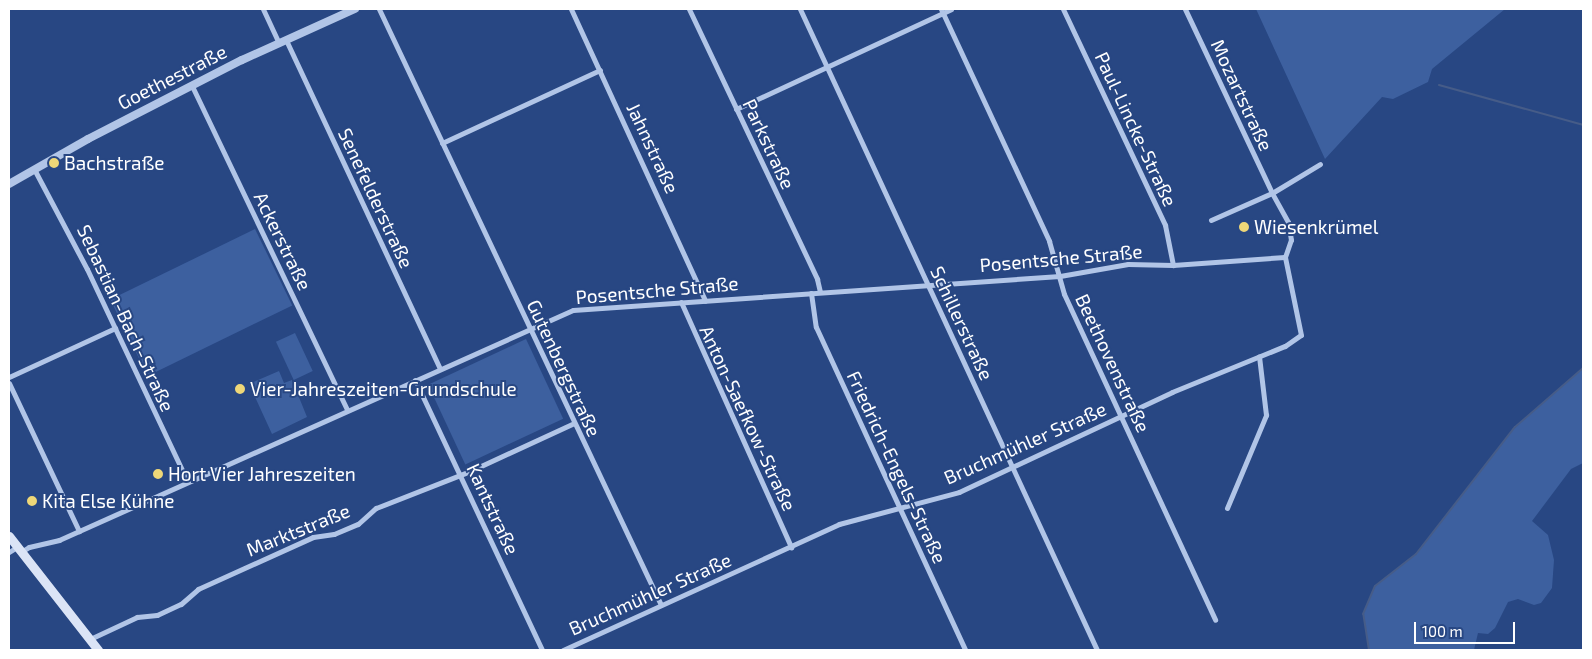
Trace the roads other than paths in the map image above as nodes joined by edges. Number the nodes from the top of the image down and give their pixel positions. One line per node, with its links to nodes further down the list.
1 (264, 9): 11 (street, Senefelderstraße)
2 (355, 9): 11 (street, Goethestraße)
3 (380, 9): 16 (street, Gutenbergstraße)
4 (571, 9): 13 (street, Jahnstraße)
5 (689, 9): 15 (street, Parkstraße)
6 (800, 9): 12 (street, Schillerstraße)
7 (951, 9): 10 (street)
8 (1063, 9): 23 (street, Paul-Lincke-Straße)
9 (1185, 9): 20 (street, Mozartstraße)
10 (941, 11): 12 (street); 24 (street, Beethovenstraße)
11 (283, 41): 14 (street, Goethestraße); 33 (street, Senefelderstraße)
12 (827, 66): 15 (street); 25 (street, Schillerstraße)
13 (600, 70): 16 (street); 28 (street, Jahnstraße)
14 (192, 86): 18 (street, Goethestraße); 37 (street, Ackerstraße)
15 (736, 109): 26 (street, Parkstraße)
16 (442, 143): 31 (street, Gutenbergstraße)
17 (1320, 164): 20 (street)
18 (34, 169): 19 (street, Goethestraße); 30 (street, Sebastian-Bach-Straße)
19 (9, 184)
20 (1272, 193): 21 (street); 22 (street, Bruchmühler Straße)
21 (1211, 220)
22 (1285, 257): 23 (street, Posentsche Straße); 32 (street, Bruchmühler Straße)
23 (1172, 265): 24 (street, Posentsche Straße)
24 (1060, 276): 25 (street, Posentsche Straße); 38 (street, Beethovenstraße)
25 (927, 285): 26 (street, Posentsche Straße); 40 (street, Schillerstraße)
26 (820, 292): 27 (street, Posentsche Straße)
27 (811, 293): 28 (street, Posentsche Straße); 44 (street, Friedrich-Engels-Straße)
28 (706, 300): 29 (street, Posentsche Straße)
29 (681, 302): 31 (street, Posentsche Straße); 47 (street, Anton-Saefkow-Straße)
30 (115, 328): 34 (street); 42 (street, Sebastian-Bach-Straße)
31 (530, 328): 33 (street, Posentsche Straße); 39 (street, Gutenbergstraße)
32 (1259, 356): 38 (street, Bruchmühler Straße); 43 (street)
33 (440, 369): 35 (street, Posentsche Straße)
34 (9, 378)
35 (415, 380): 37 (street, Posentsche Straße); 41 (street, Kantstraße)
36 (9, 382): 45 (street)
37 (347, 410): 42 (street, Posentsche Straße)
38 (1121, 417): 40 (street, Bruchmühler Straße); 51 (street, Beethovenstraße)
39 (574, 423): 41 (street, Marktstraße); 50 (street, Gutenbergstraße)
40 (1013, 467): 44 (street, Bruchmühler Straße); 57 (street, Schillerstraße)
41 (461, 475): 52 (street, Marktstraße); 54 (street, Kantstraße)
42 (187, 481): 45 (street, Posentsche Straße)
43 (1227, 508)
44 (900, 509): 47 (street, Bruchmühler Straße); 56 (street, Friedrich-Engels-Straße)
45 (79, 531): 48 (street, Posentsche Straße)
46 (9, 536): 48 (main road)
47 (791, 547): 50 (street, Bruchmühler Straße)
48 (19, 549): 49 (street, Posentsche Straße); 52 (main road)
49 (9, 552)
50 (661, 605): 55 (street, Bruchmühler Straße)
51 (1215, 620)
52 (90, 639): 53 (main road)
53 (98, 650)
54 (542, 650)
55 (563, 650)
56 (965, 650)
57 (1097, 650)

